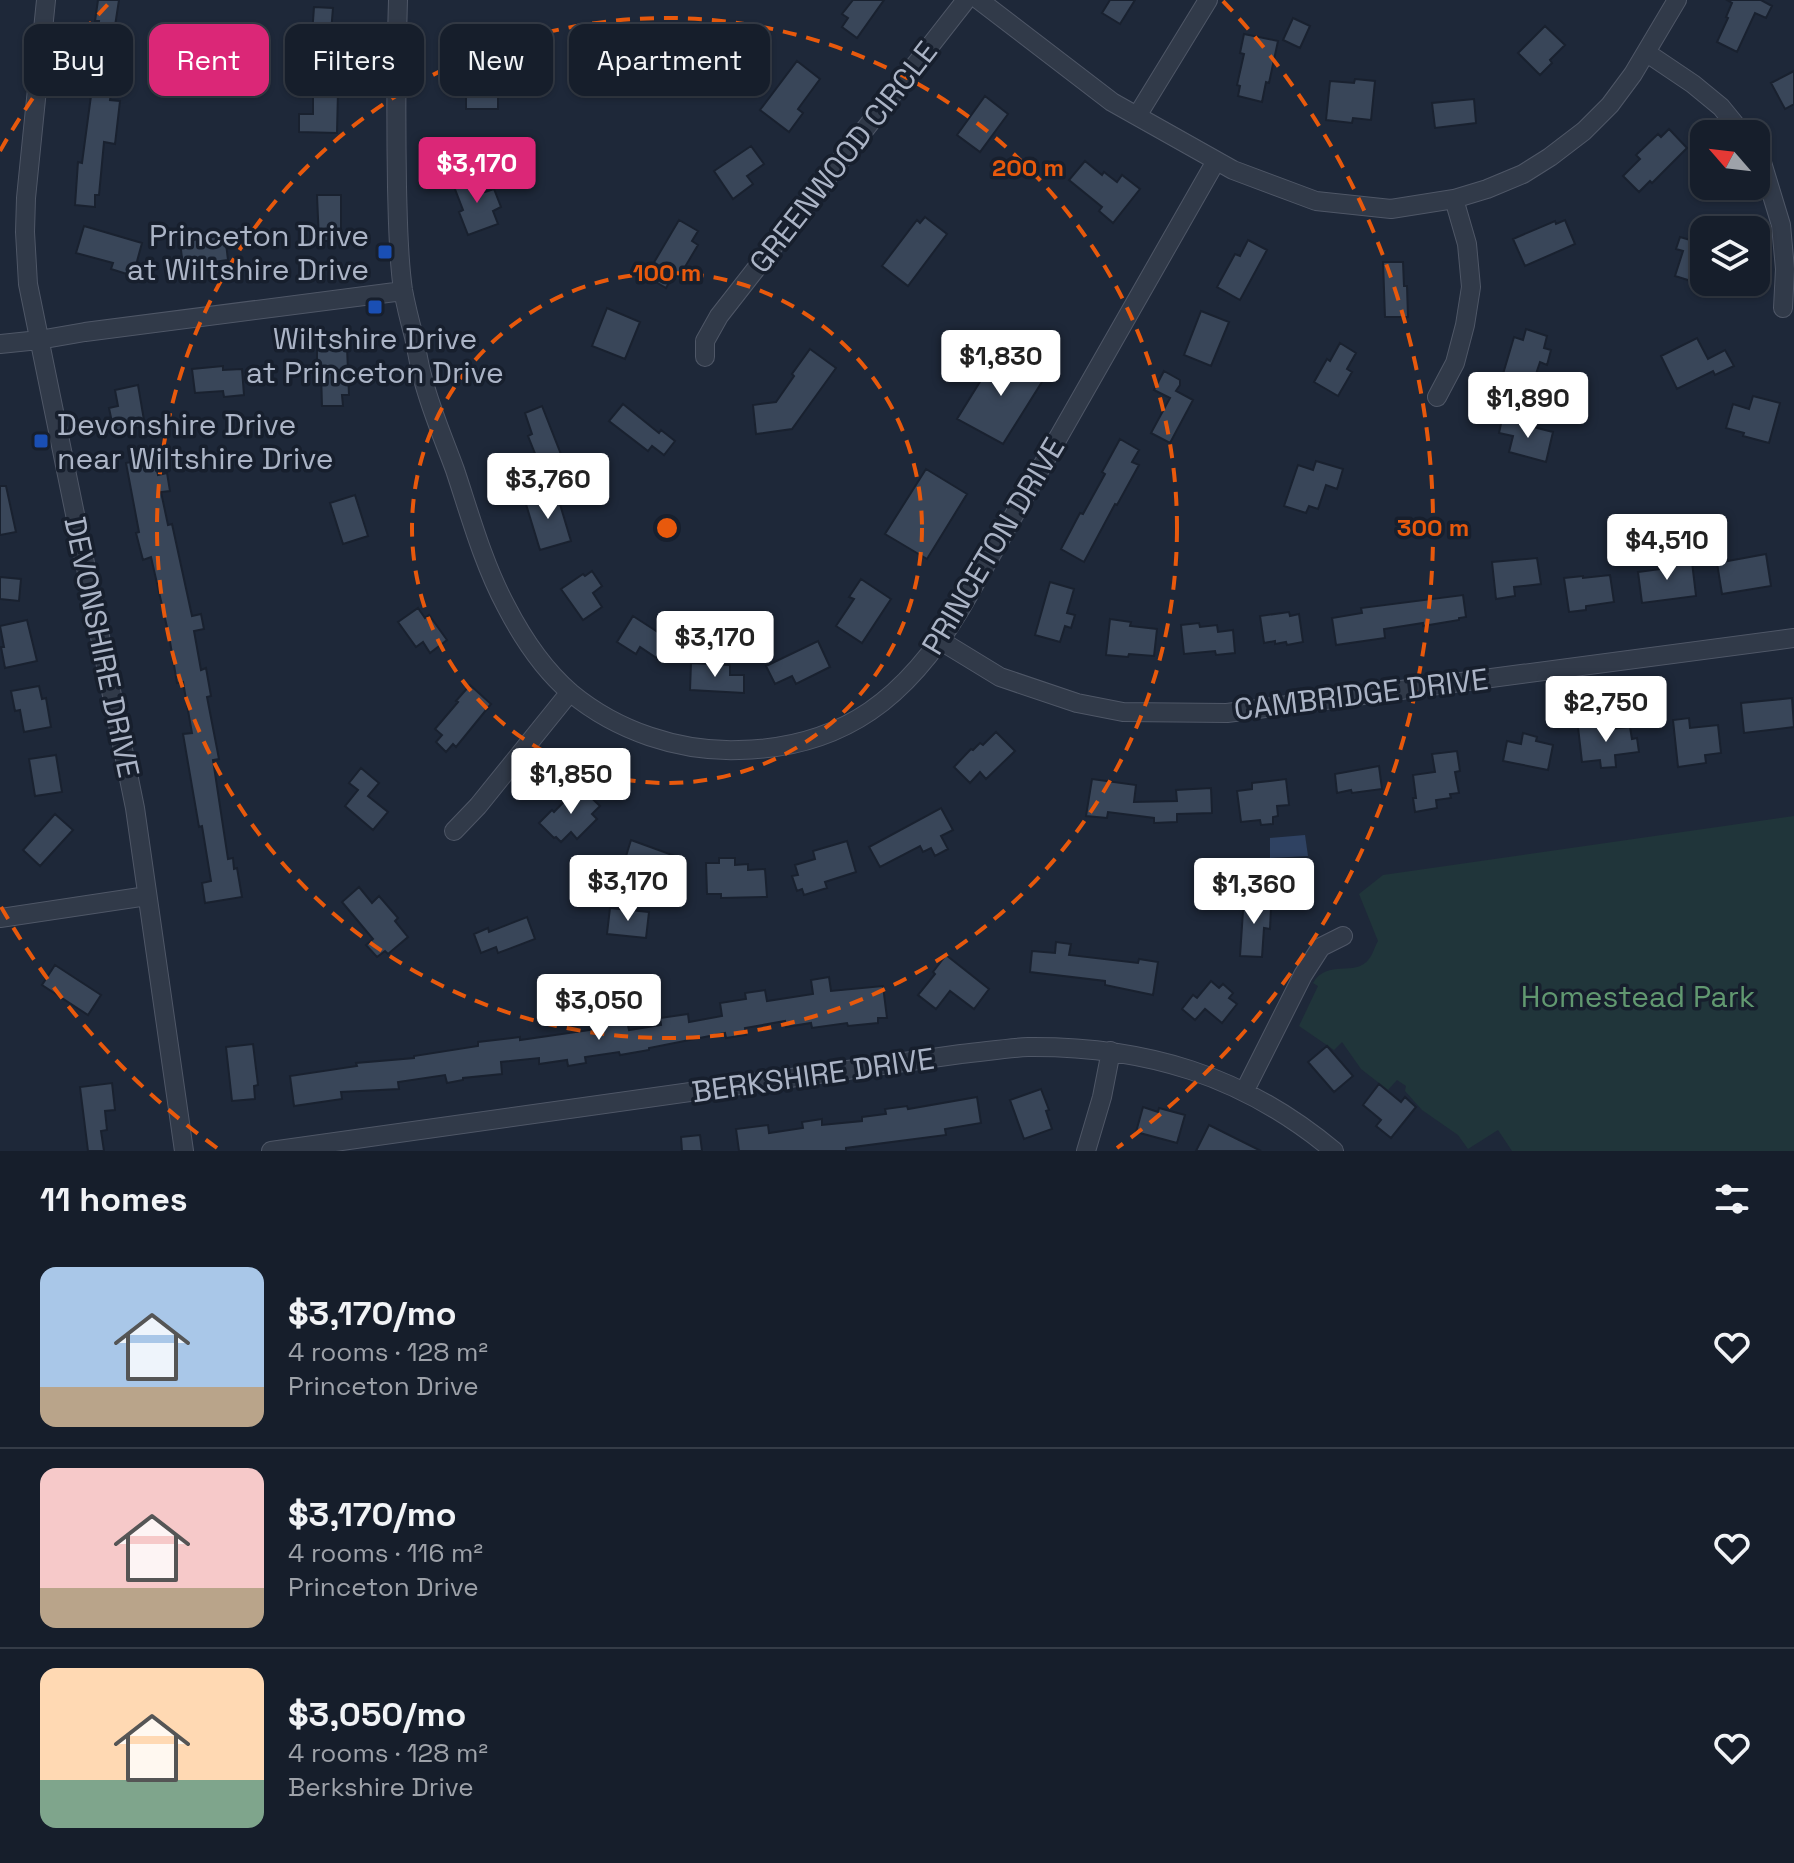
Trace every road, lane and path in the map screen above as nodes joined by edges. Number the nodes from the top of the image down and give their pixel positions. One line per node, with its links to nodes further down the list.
1 (46, 0): 15 (street, DEVONSHIRE DRIVE)
2 (398, 0): 13 (street, PRINCETON DRIVE)
3 (966, 0): 17 (street, GREENWOOD CIRCLE)
4 (979, 0): 8 (street)
5 (1208, 0): 8 (street)
6 (1677, 0): 7 (street)
7 (1647, 53): 9 (street); 12 (street)
8 (1137, 116): 10 (street)
9 (1732, 120)
10 (1216, 161): 12 (street); 20 (street, PRINCETON DRIVE)
11 (1770, 189): 14 (street)
12 (1454, 199): 18 (street)
13 (403, 291): 15 (street); 21 (street, PRINCETON DRIVE)
14 (1783, 308)
15 (39, 340): 16 (street); 23 (street, DEVONSHIRE DRIVE)
16 (0, 344)
17 (705, 357)
18 (1437, 397)
19 (1794, 638): 20 (street, CAMBRIDGE DRIVE)
20 (941, 641): 21 (street, PRINCETON DRIVE)
21 (570, 692): 22 (street)
22 (454, 831)
23 (147, 896): 24 (street); 28 (street, DEVONSHIRE DRIVE)
24 (0, 918)
25 (1343, 936): 27 (street)
26 (1111, 1051): 27 (street, BERKSHIRE DRIVE); 29 (street, BERKSHIRE DRIVE); 30 (street)
27 (1244, 1092): 31 (street, BERKSHIRE DRIVE)
28 (184, 1151)
29 (271, 1151)
30 (1086, 1151)
31 (1334, 1151)

